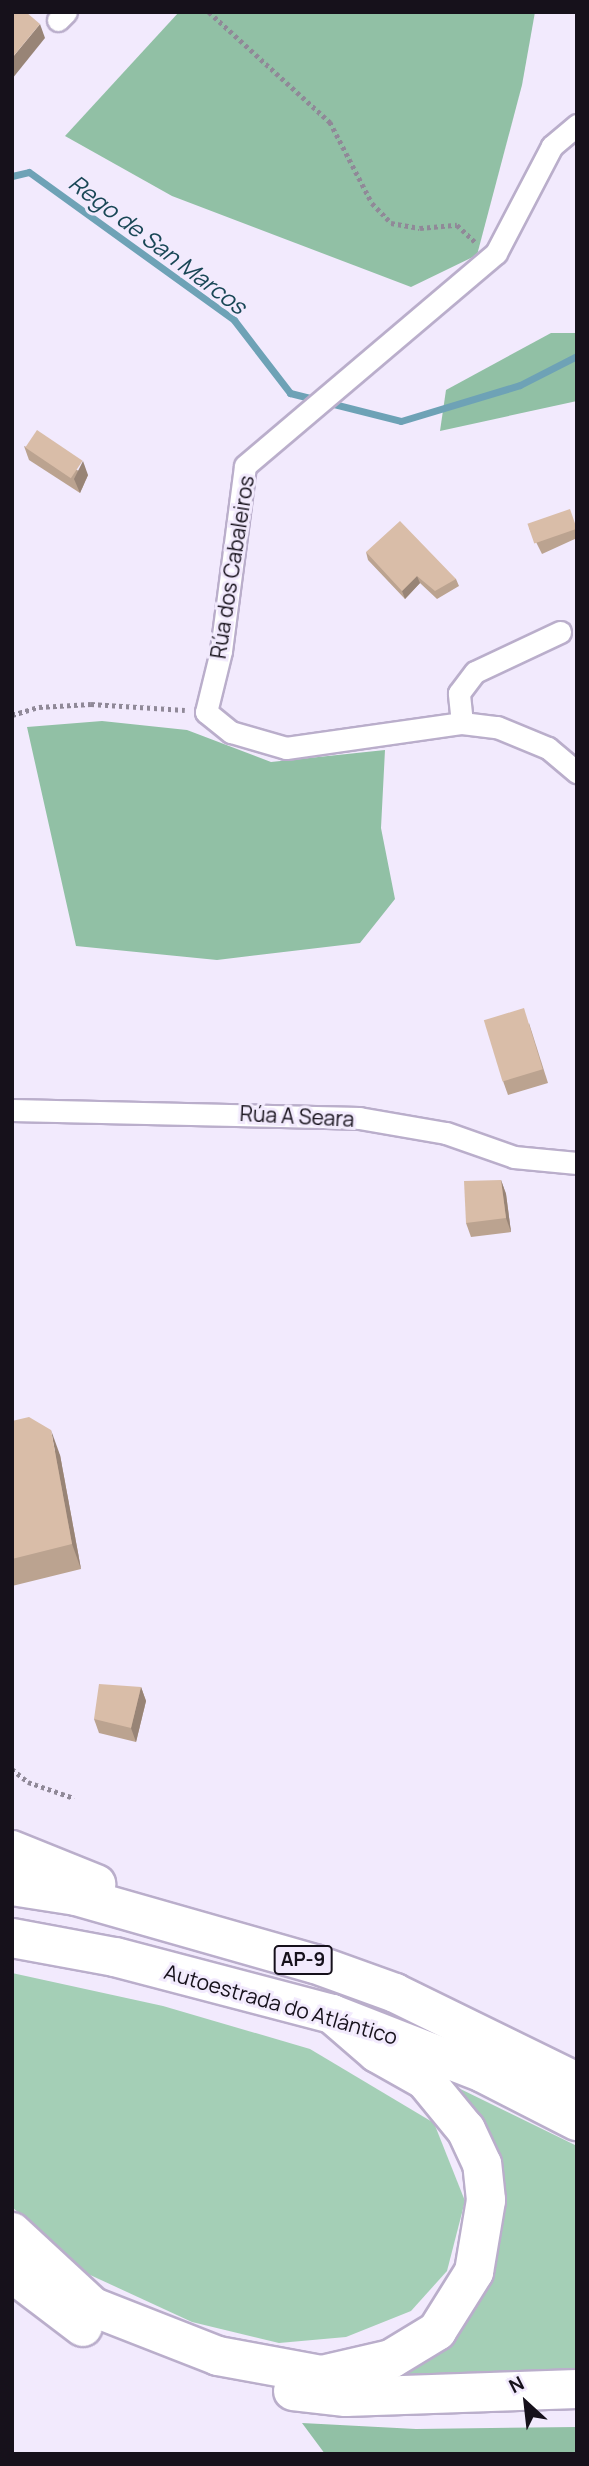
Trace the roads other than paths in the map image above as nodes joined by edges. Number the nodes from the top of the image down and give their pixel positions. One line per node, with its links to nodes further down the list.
1 (577, 125): 3 (street, Rúa dos Cabaleiros)
2 (560, 632): 3 (street)
3 (462, 723): 4 (street)
4 (577, 772)
5 (12, 1110): 6 (street, Rúa A Seara)
6 (577, 1163)
7 (12, 1850): 9 (highway)
8 (12, 1886): 9 (highway, Autoestrada do Atlántico / AP-9)
9 (211, 1932): 12 (highway, Autoestrada do Atlántico / AP-9)
10 (12, 1938): 11 (highway, Autoestrada do Atlántico / AP-9)
11 (332, 2014): 13 (highway, Autoestrada do Atlántico / AP-9); 14 (highway)
12 (577, 2082)
13 (577, 2121)
14 (12, 2232)
15 (12, 2273): 16 (highway)
16 (577, 2389)

